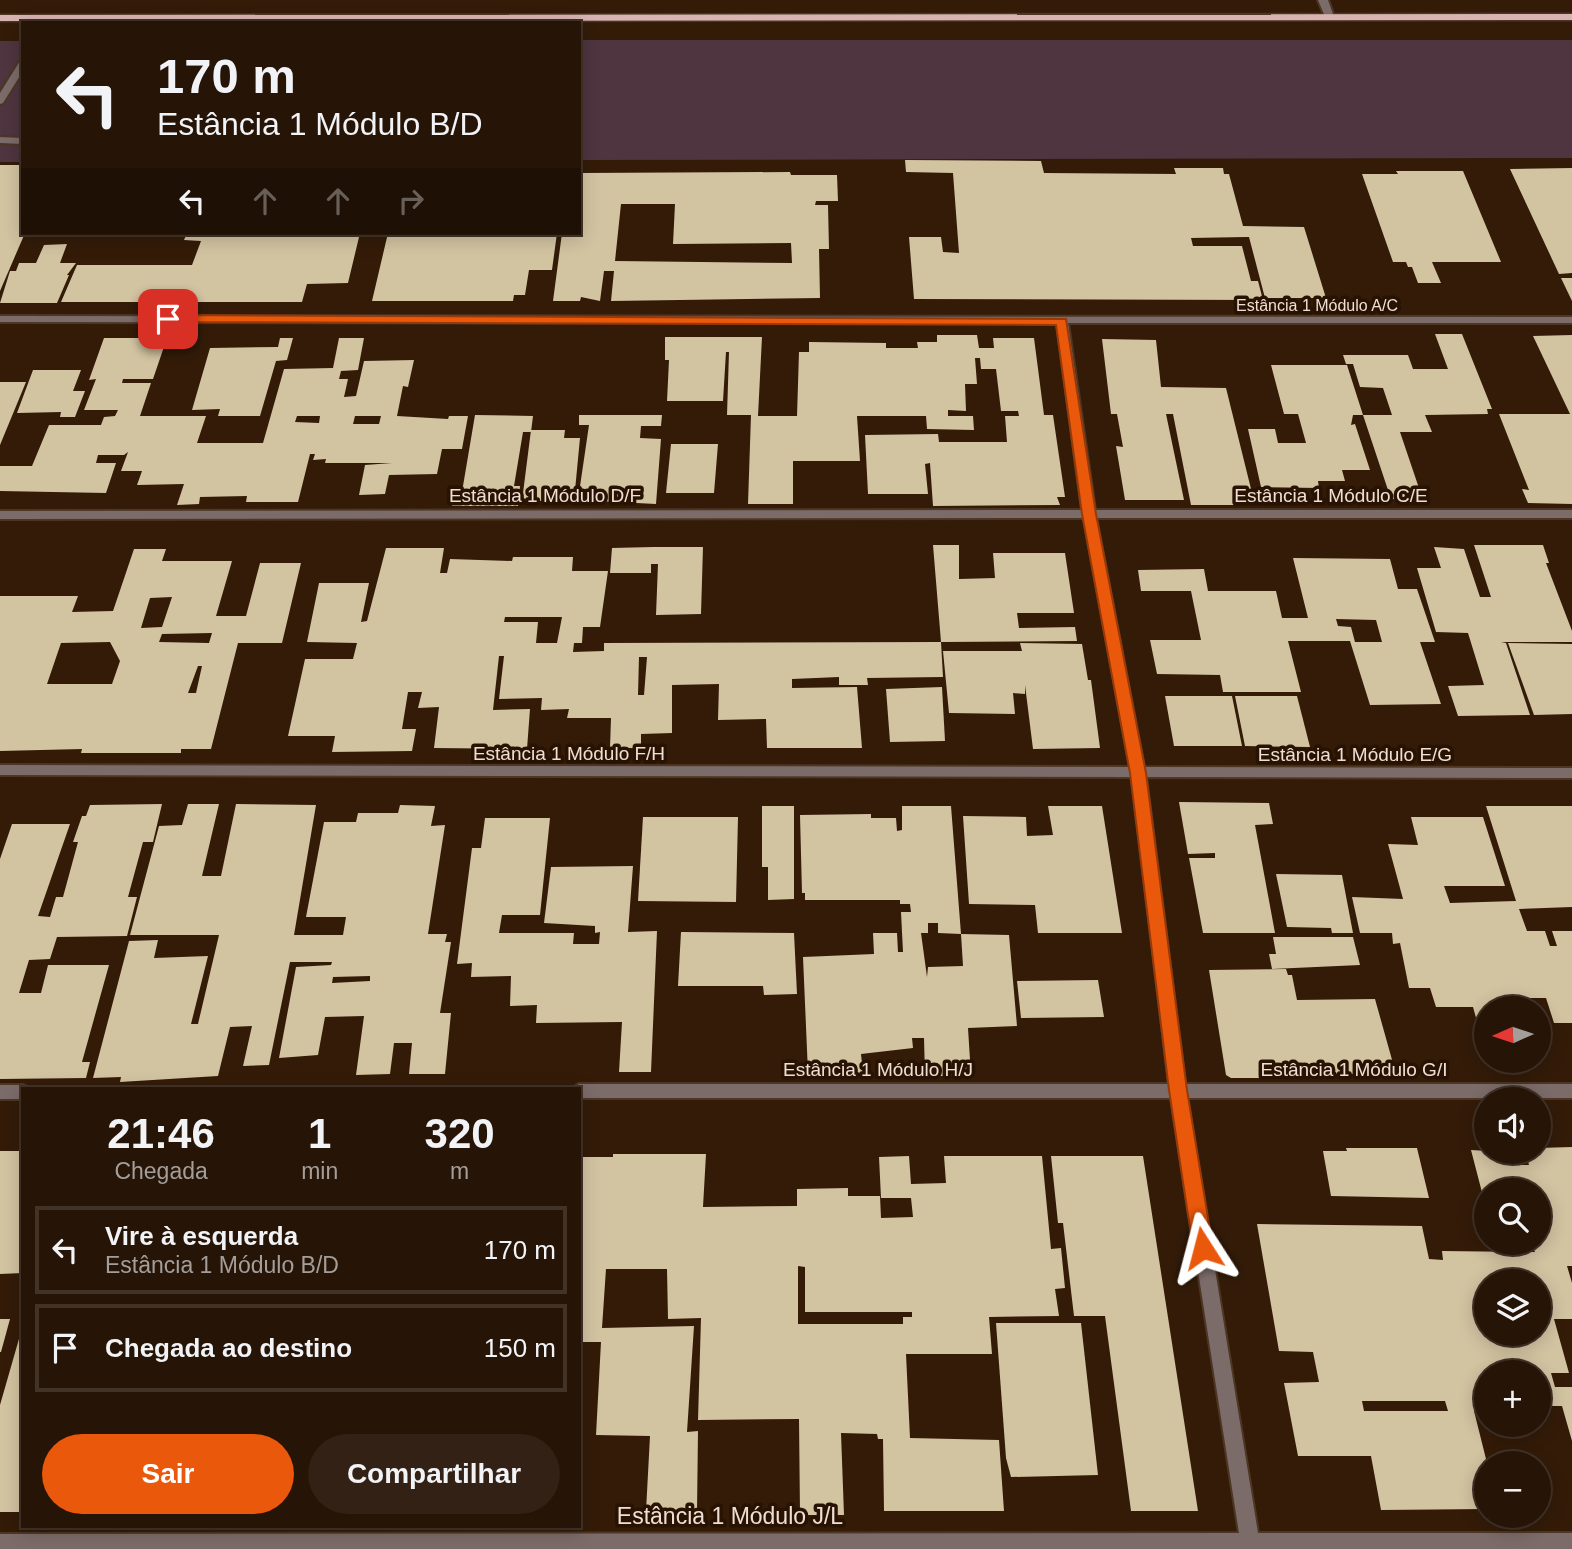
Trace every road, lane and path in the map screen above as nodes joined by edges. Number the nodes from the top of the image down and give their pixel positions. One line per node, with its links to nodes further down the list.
1 (1323, 0): 2 (street)
2 (1329, 17): 3 (main road); 6 (main road)
3 (1572, 17)
4 (0, 18): 5 (main road)
5 (49, 20): 6 (main road)
6 (496, 20)
7 (21, 67): 8 (street)
8 (0, 101)
9 (0, 132): 11 (street)
10 (0, 141): 11 (street)
11 (21, 141)
12 (0, 319): 14 (street, Estância 1 Módulo A/C)
13 (1572, 320): 14 (street, Estância 1 Módulo A/C)
14 (1062, 321): 15 (street)
15 (1089, 514): 16 (street, Estância 1 Módulo C/E); 17 (street, Estância 1 Módulo D/F); 19 (street)
16 (1572, 514)
17 (0, 515)
18 (0, 770): 19 (street, Estância 1 Módulo F/H)
19 (1138, 773): 20 (street, Estância 1 Módulo E/G); 21 (street)
20 (1572, 774)
21 (1178, 1090): 22 (street, Estância 1 Módulo H/J); 23 (street, Estância 1 Módulo G/I); 28 (street)
22 (581, 1091)
23 (1572, 1091)
24 (0, 1092): 25 (street)
25 (21, 1092)
26 (1572, 1542): 28 (street, Estância 1 Módulo J/L)
27 (0, 1543): 28 (street, Estância 1 Módulo J/L)
28 (1250, 1544)

